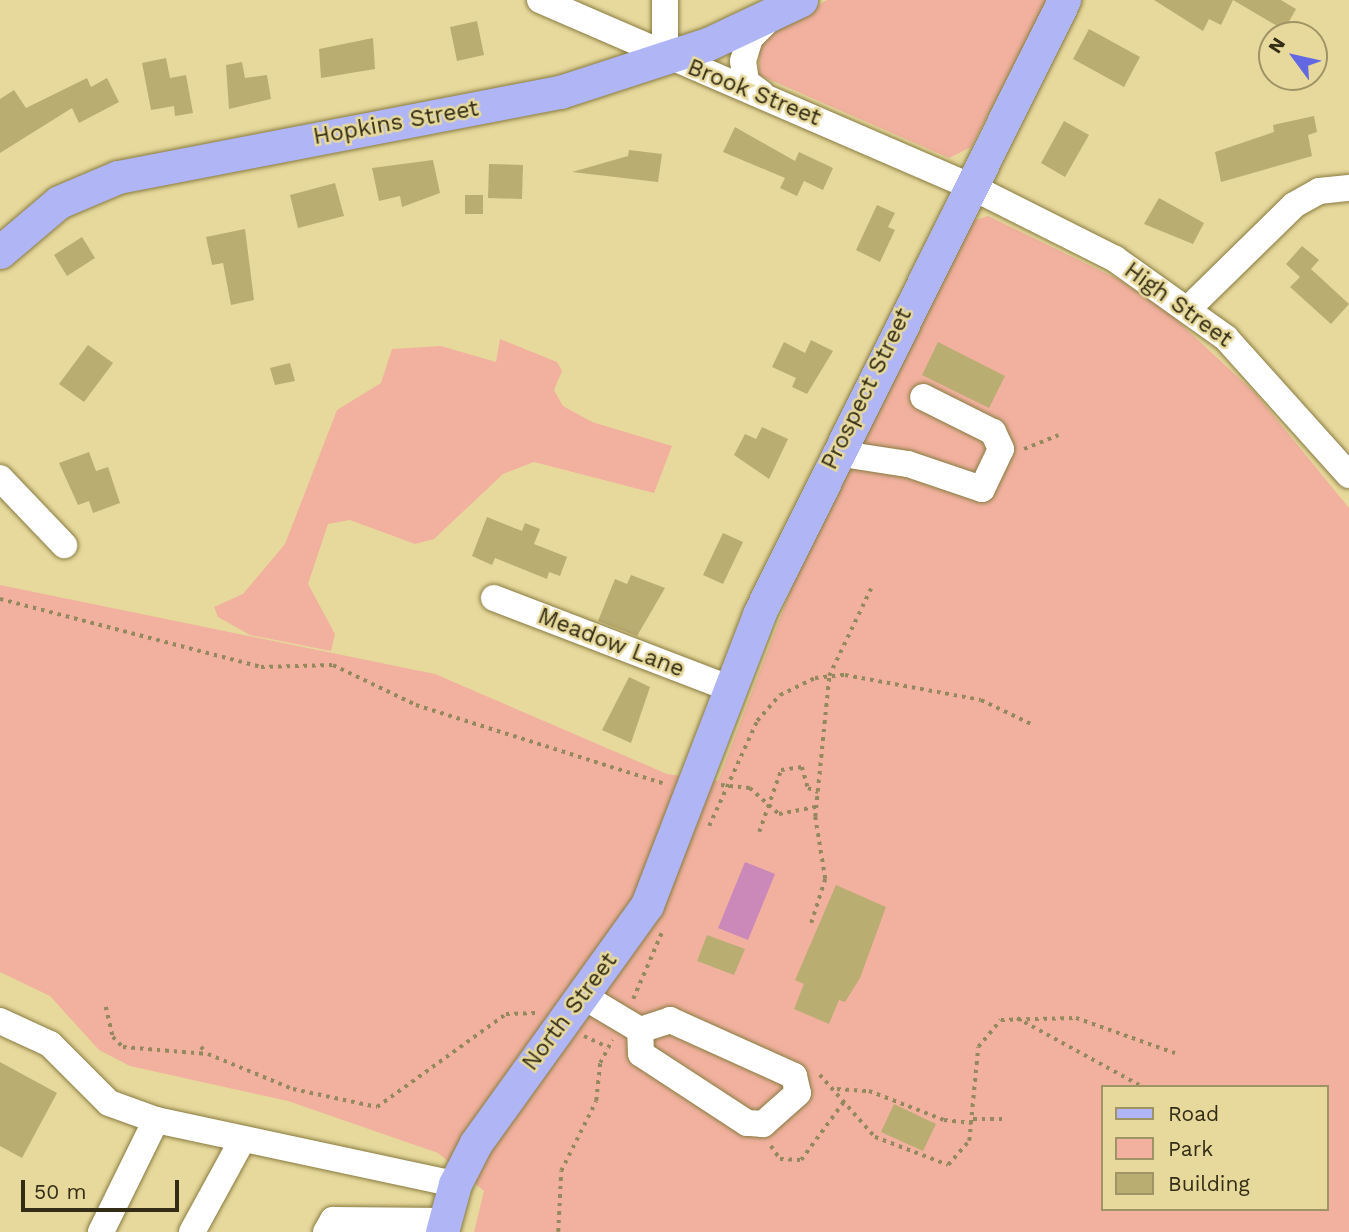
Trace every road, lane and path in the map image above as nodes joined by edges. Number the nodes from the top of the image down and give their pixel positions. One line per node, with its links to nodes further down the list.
1 (540, 0): 6 (street, Brook Street)
2 (666, 0): 6 (street)
3 (801, 0): 5 (main road, Hopkins Street)
4 (1065, 0): 8 (main road, Prospect Street)
5 (771, 16): 6 (main road, Hopkins Street); 7 (street)
6 (665, 58): 7 (street, Brook Street); 10 (main road, Hopkins Street)
7 (765, 96): 8 (street, Brook Street)
8 (968, 185): 11 (street, High Street); 15 (main road, Prospect Street)
9 (1349, 188): 11 (street)
10 (0, 252)
11 (1189, 307): 16 (street, High Street)
12 (923, 397): 14 (street)
13 (1058, 435): 14 (path)
14 (1001, 449): 15 (street)
15 (835, 453): 23 (main road, Prospect Street)
16 (1349, 474)
17 (0, 478): 18 (street)
18 (64, 545)
19 (873, 584): 22 (path)
20 (494, 598): 23 (street, Meadow Lane)
21 (0, 599): 26 (path)
22 (829, 676): 24 (path); 25 (path); 27 (path)
23 (729, 688): 26 (main road, Prospect Street)
24 (1031, 724)
25 (727, 785): 26 (path); 28 (path); 30 (path)
26 (691, 789): 34 (main road, North Street)
27 (818, 792): 28 (path); 29 (path)
28 (766, 804): 29 (path); 31 (path)
29 (816, 807): 33 (path)
30 (706, 832)
31 (759, 832)
32 (668, 919): 39 (path)
33 (811, 923)
34 (583, 996): 38 (main road, North Street); 39 (street)
35 (106, 1007): 42 (path)
36 (1015, 1017): 43 (path); 45 (path); 50 (path)
37 (0, 1021): 48 (street)
38 (562, 1023): 40 (path); 42 (path); 53 (main road, North Street)
39 (631, 1025): 40 (path); 51 (street); 51 (street)
40 (608, 1046): 58 (path)
41 (201, 1047): 42 (path)
42 (208, 1054)
43 (1175, 1054)
44 (820, 1075): 46 (path)
45 (1139, 1085)
46 (835, 1089): 47 (path); 50 (path)
47 (845, 1100): 50 (path); 51 (path)
48 (156, 1119): 52 (street); 55 (street)
49 (1006, 1119): 50 (path)
50 (972, 1121)
51 (761, 1125)
52 (243, 1139): 53 (street); 56 (street)
53 (455, 1184): 54 (main road, North Street)
54 (443, 1227): 57 (street)
55 (101, 1232)
56 (192, 1232)
57 (326, 1232)
58 (558, 1232)

